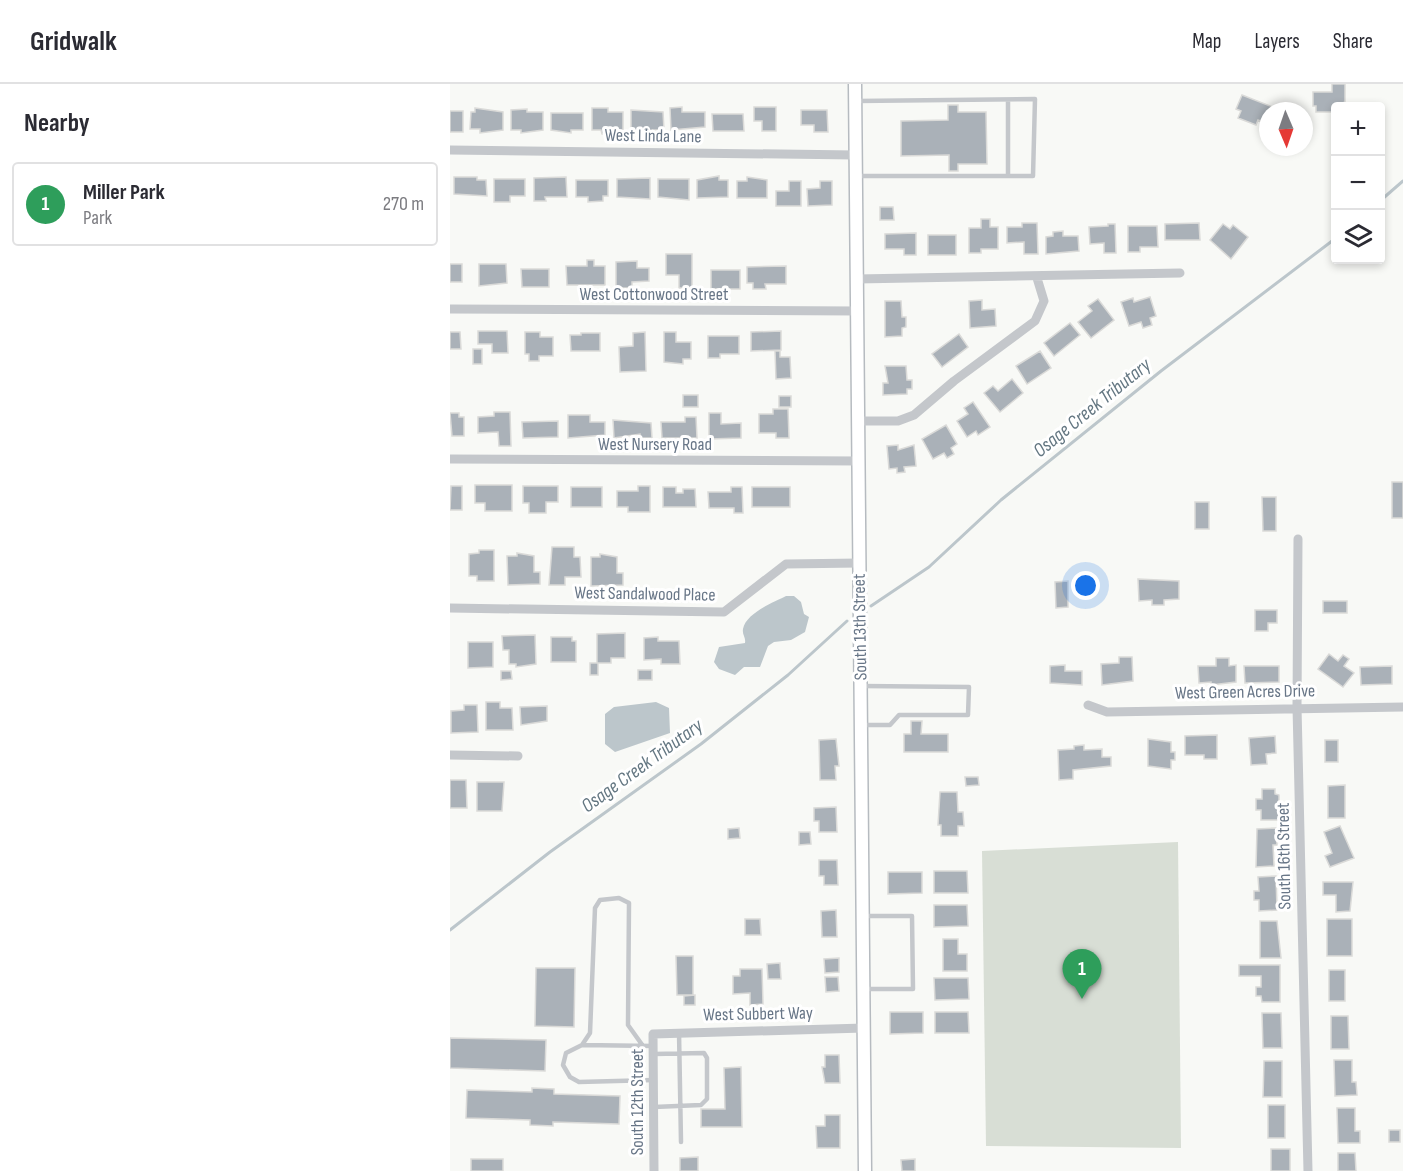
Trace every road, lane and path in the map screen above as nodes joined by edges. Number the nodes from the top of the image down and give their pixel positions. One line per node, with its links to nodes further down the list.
1 (855, 84): 2 (street, South 13th Street)
2 (855, 100): 3 (lane); 5 (street, South 13th Street)
3 (1008, 100): 7 (lane); 7 (lane)
4 (450, 150): 5 (street, West Linda Lane)
5 (855, 154): 6 (street, South 13th Street)
6 (855, 176): 7 (lane); 10 (street, South 13th Street)
7 (1008, 176)
8 (1180, 273): 9 (street)
9 (1037, 278): 10 (street); 13 (street)
10 (857, 279): 12 (street, South 13th Street)
11 (450, 309): 12 (street, West Cottonwood Street)
12 (857, 311): 13 (street, South 13th Street)
13 (859, 421): 15 (street, South 13th Street)
14 (450, 459): 15 (street, West Nursery Road)
15 (859, 461): 17 (street, South 13th Street)
16 (1298, 539): 21 (street, South 16th Street)
17 (859, 562): 18 (street, West Sandalwood Place); 19 (street, South 13th Street)
18 (450, 608)
19 (861, 686): 23 (street, South 13th Street); 23 (lane)
20 (1088, 705): 21 (street, West Green Acres Drive)
21 (1297, 706): 22 (street, West Green Acres Drive); 40 (street, South 16th Street)
22 (1403, 707)
23 (861, 725): 26 (street, South 13th Street)
24 (450, 755): 25 (street)
25 (518, 756)
26 (863, 916): 27 (street, South 13th Street); 27 (lane)
27 (864, 989): 28 (street, South 13th Street)
28 (864, 1028): 29 (street, West Subbert Way); 39 (street, South 13th Street)
29 (679, 1032): 30 (street, West Subbert Way); 33 (lane)
30 (653, 1034): 32 (street, South 12th Street)
31 (582, 1045): 32 (lane); 32 (lane); 34 (lane)
32 (650, 1049): 33 (lane); 34 (street, South 12th Street)
33 (679, 1053): 35 (lane); 35 (lane)
34 (654, 1080): 36 (street, South 12th Street)
35 (680, 1106): 36 (lane); 37 (lane)
36 (654, 1107): 38 (street, South 12th Street)
37 (681, 1142)
38 (654, 1171)
39 (866, 1171)
40 (1308, 1171)

